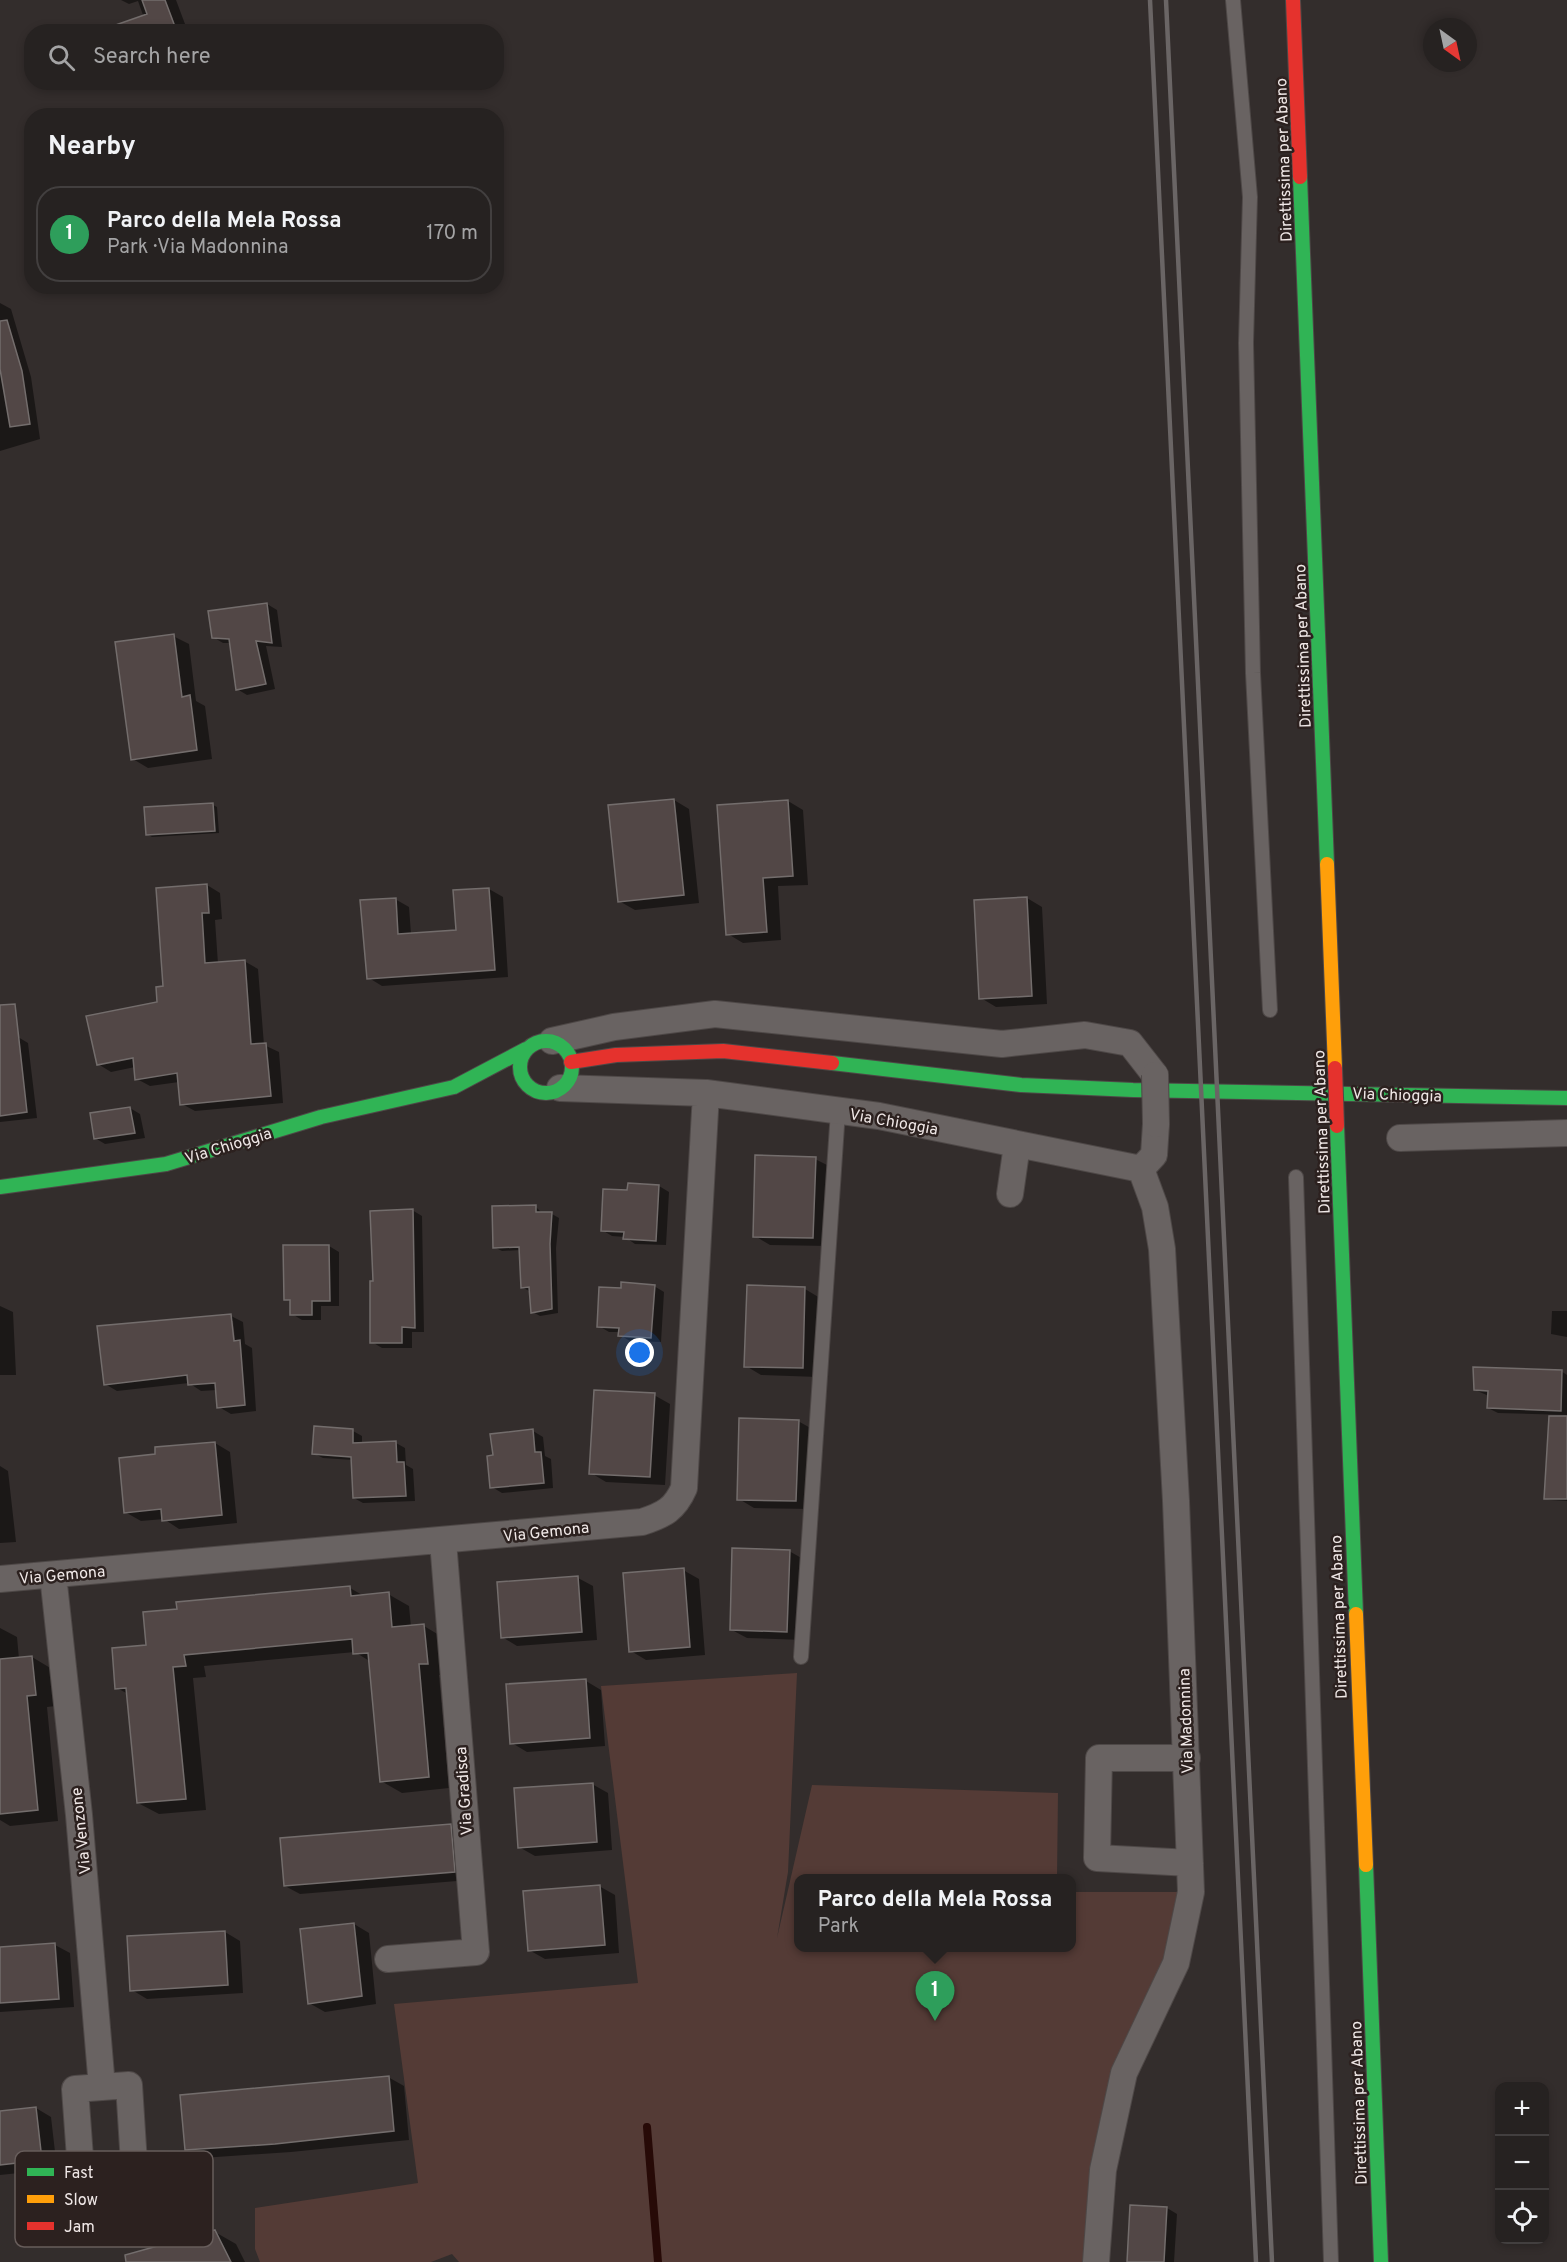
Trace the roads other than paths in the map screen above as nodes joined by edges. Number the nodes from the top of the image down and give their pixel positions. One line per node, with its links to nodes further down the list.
1 (1233, 0): 3 (lane)
2 (1293, 0): 34 (main road, Direttissima per Abano, bridge)
3 (1270, 1010)
4 (552, 1041): 5 (main road, Via Chioggia); 6 (main road); 18 (street, Via Chioggia, bridge)
5 (526, 1049): 7 (main road, Via Chioggia); 11 (main road)
6 (571, 1062): 9 (main road); 13 (main road, Via Chioggia)
7 (454, 1087): 8 (main road, Via Chioggia); 20 (main road, Via Chioggia)
8 (481, 1088)
9 (560, 1088): 11 (main road, Via Chioggia); 12 (street, Via Chioggia)
10 (512, 1089): 11 (main road, Via Chioggia)
11 (533, 1090)
12 (706, 1093): 14 (street, Via Chioggia); 22 (street, Via Gemona)
13 (1567, 1098)
14 (838, 1111): 17 (street, Via Chioggia); 25 (lane)
15 (1567, 1133): 16 (street)
16 (1400, 1138)
17 (1017, 1145): 18 (street, Via Chioggia); 21 (street)
18 (1141, 1169): 26 (street, Via Madonnina)
19 (1296, 1177): 33 (lane)
20 (0, 1188)
21 (1010, 1194)
22 (443, 1541): 23 (street, Via Gemona); 28 (street, Via Gradisca)
23 (52, 1575): 24 (street, Via Gemona); 29 (street, Via Venzone)
24 (0, 1579)
25 (801, 1657)
26 (1187, 1758): 27 (street, Via Madonnina); 27 (street)
27 (1190, 1863): 32 (street, Via Madonnina)
28 (388, 1959)
29 (102, 2087): 30 (street); 31 (street)
30 (80, 2151)
31 (133, 2151)
32 (1096, 2262)
33 (1331, 2262)
34 (1381, 2262)

